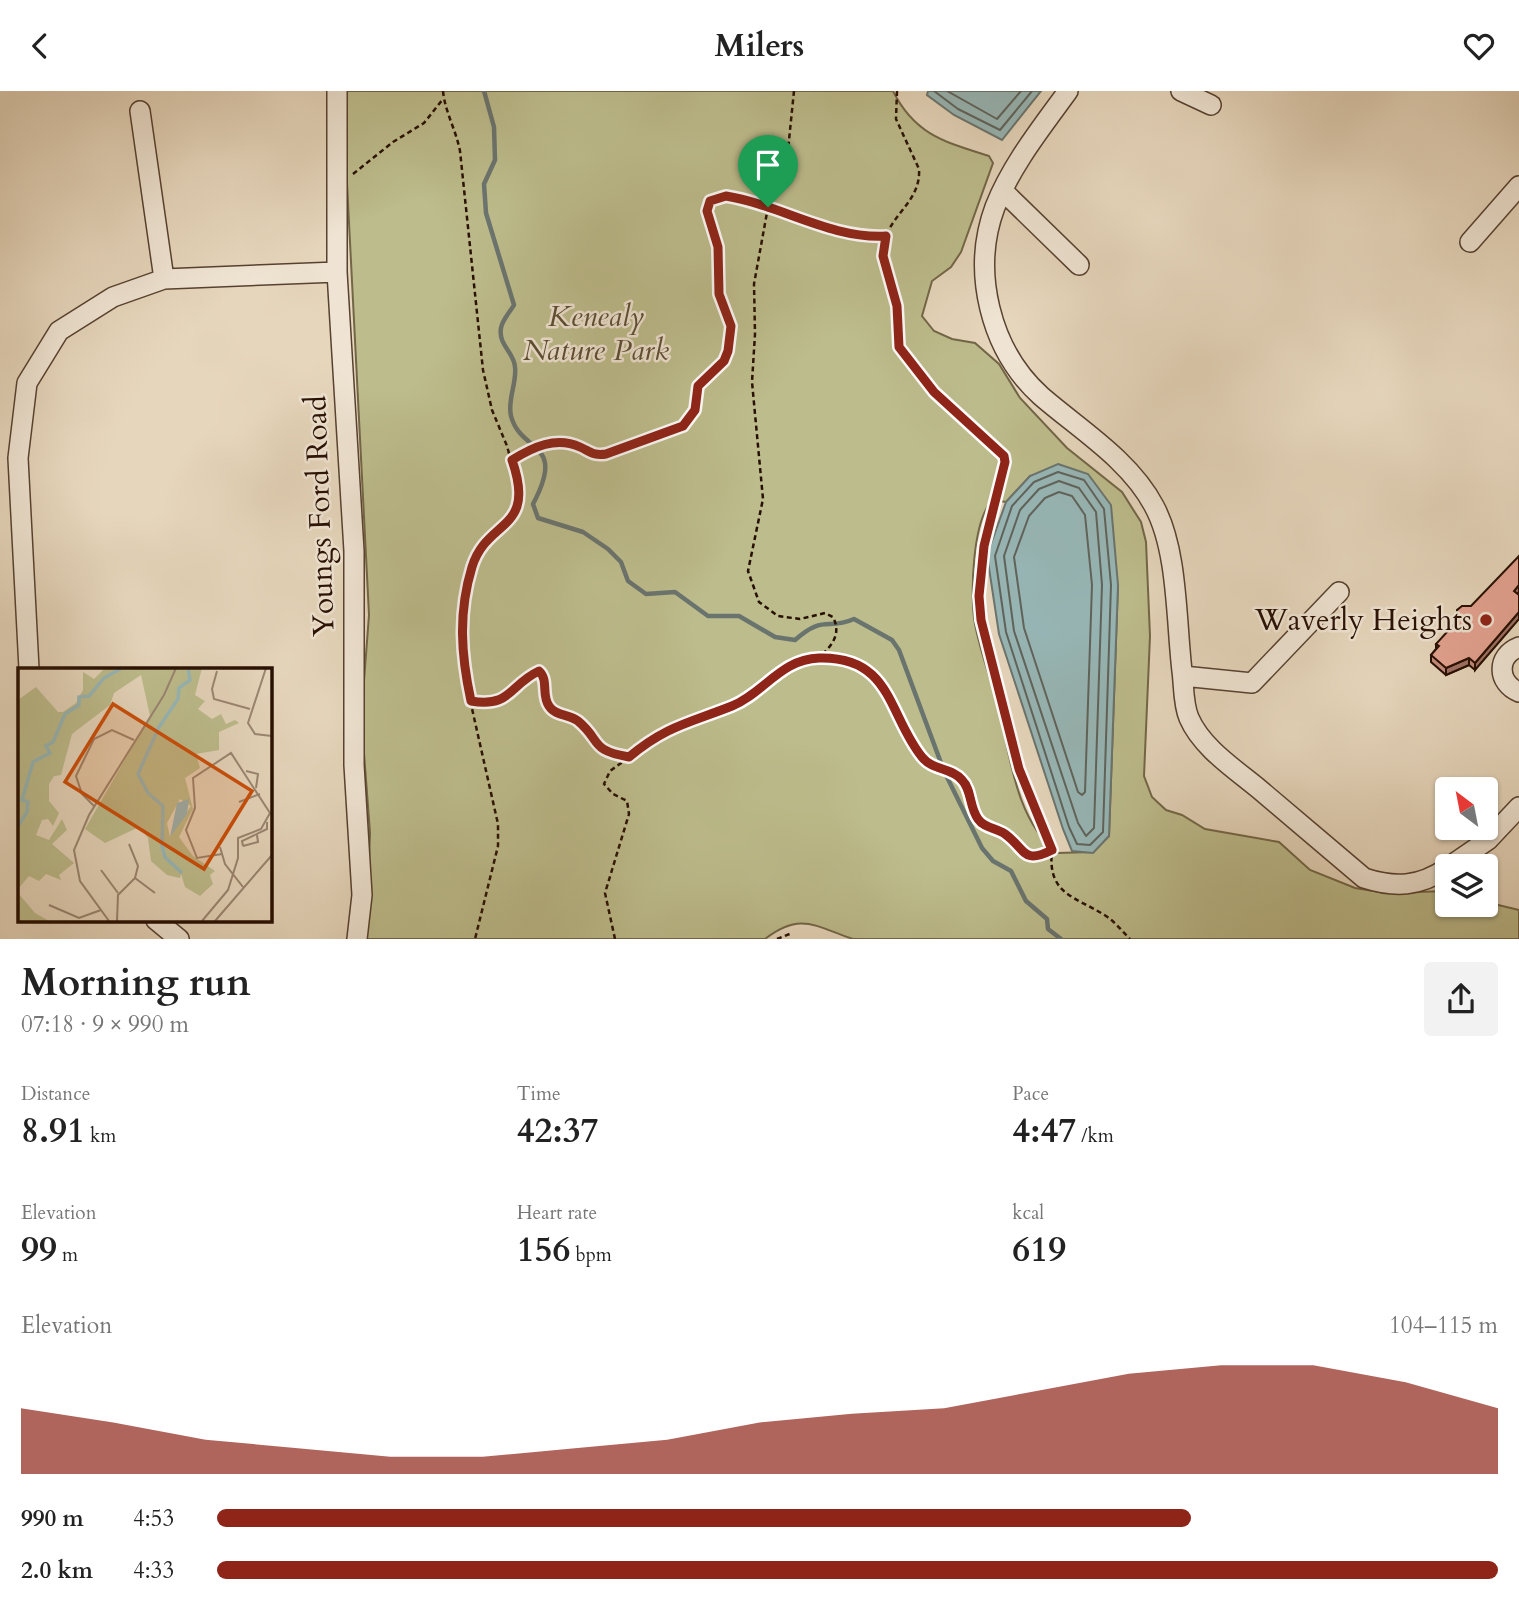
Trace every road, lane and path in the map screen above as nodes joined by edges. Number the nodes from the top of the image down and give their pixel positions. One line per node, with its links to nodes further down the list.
1 (337, 91): 10 (street, Youngs Ford Road)
2 (443, 91): 7 (path)
3 (794, 91): 13 (path)
4 (897, 91): 14 (path)
5 (1069, 91): 12 (street)
6 (1181, 91): 8 (street)
7 (444, 98): 10 (path); 19 (path)
8 (1211, 105)
9 (140, 111): 18 (street)
10 (336, 178): 17 (street, Youngs Ford Road)
11 (1519, 186): 15 (street)
12 (1003, 191): 16 (street); 24 (street)
13 (768, 207): 14 (path); 19 (path); 22 (path)
14 (886, 236): 29 (path)
15 (1470, 242)
16 (1079, 265)
17 (337, 272): 18 (street); 35 (street, Youngs Ford Road)
18 (164, 279): 23 (street)
19 (512, 460): 26 (path)
20 (1339, 592): 24 (street)
21 (1519, 647): 25 (street)
22 (817, 658): 27 (path); 29 (path)
23 (29, 668)
24 (1183, 675): 31 (street)
25 (1519, 692)
26 (471, 701): 27 (path); 36 (path)
27 (629, 757): 37 (path)
28 (1519, 807): 30 (street)
29 (1052, 850): 39 (path)
30 (1468, 854)
31 (1435, 874)
32 (157, 921): 34 (street)
33 (792, 933): 38 (path)
34 (179, 939)
35 (357, 939)
36 (475, 939)
37 (615, 939)
38 (777, 939)
39 (1130, 939)

